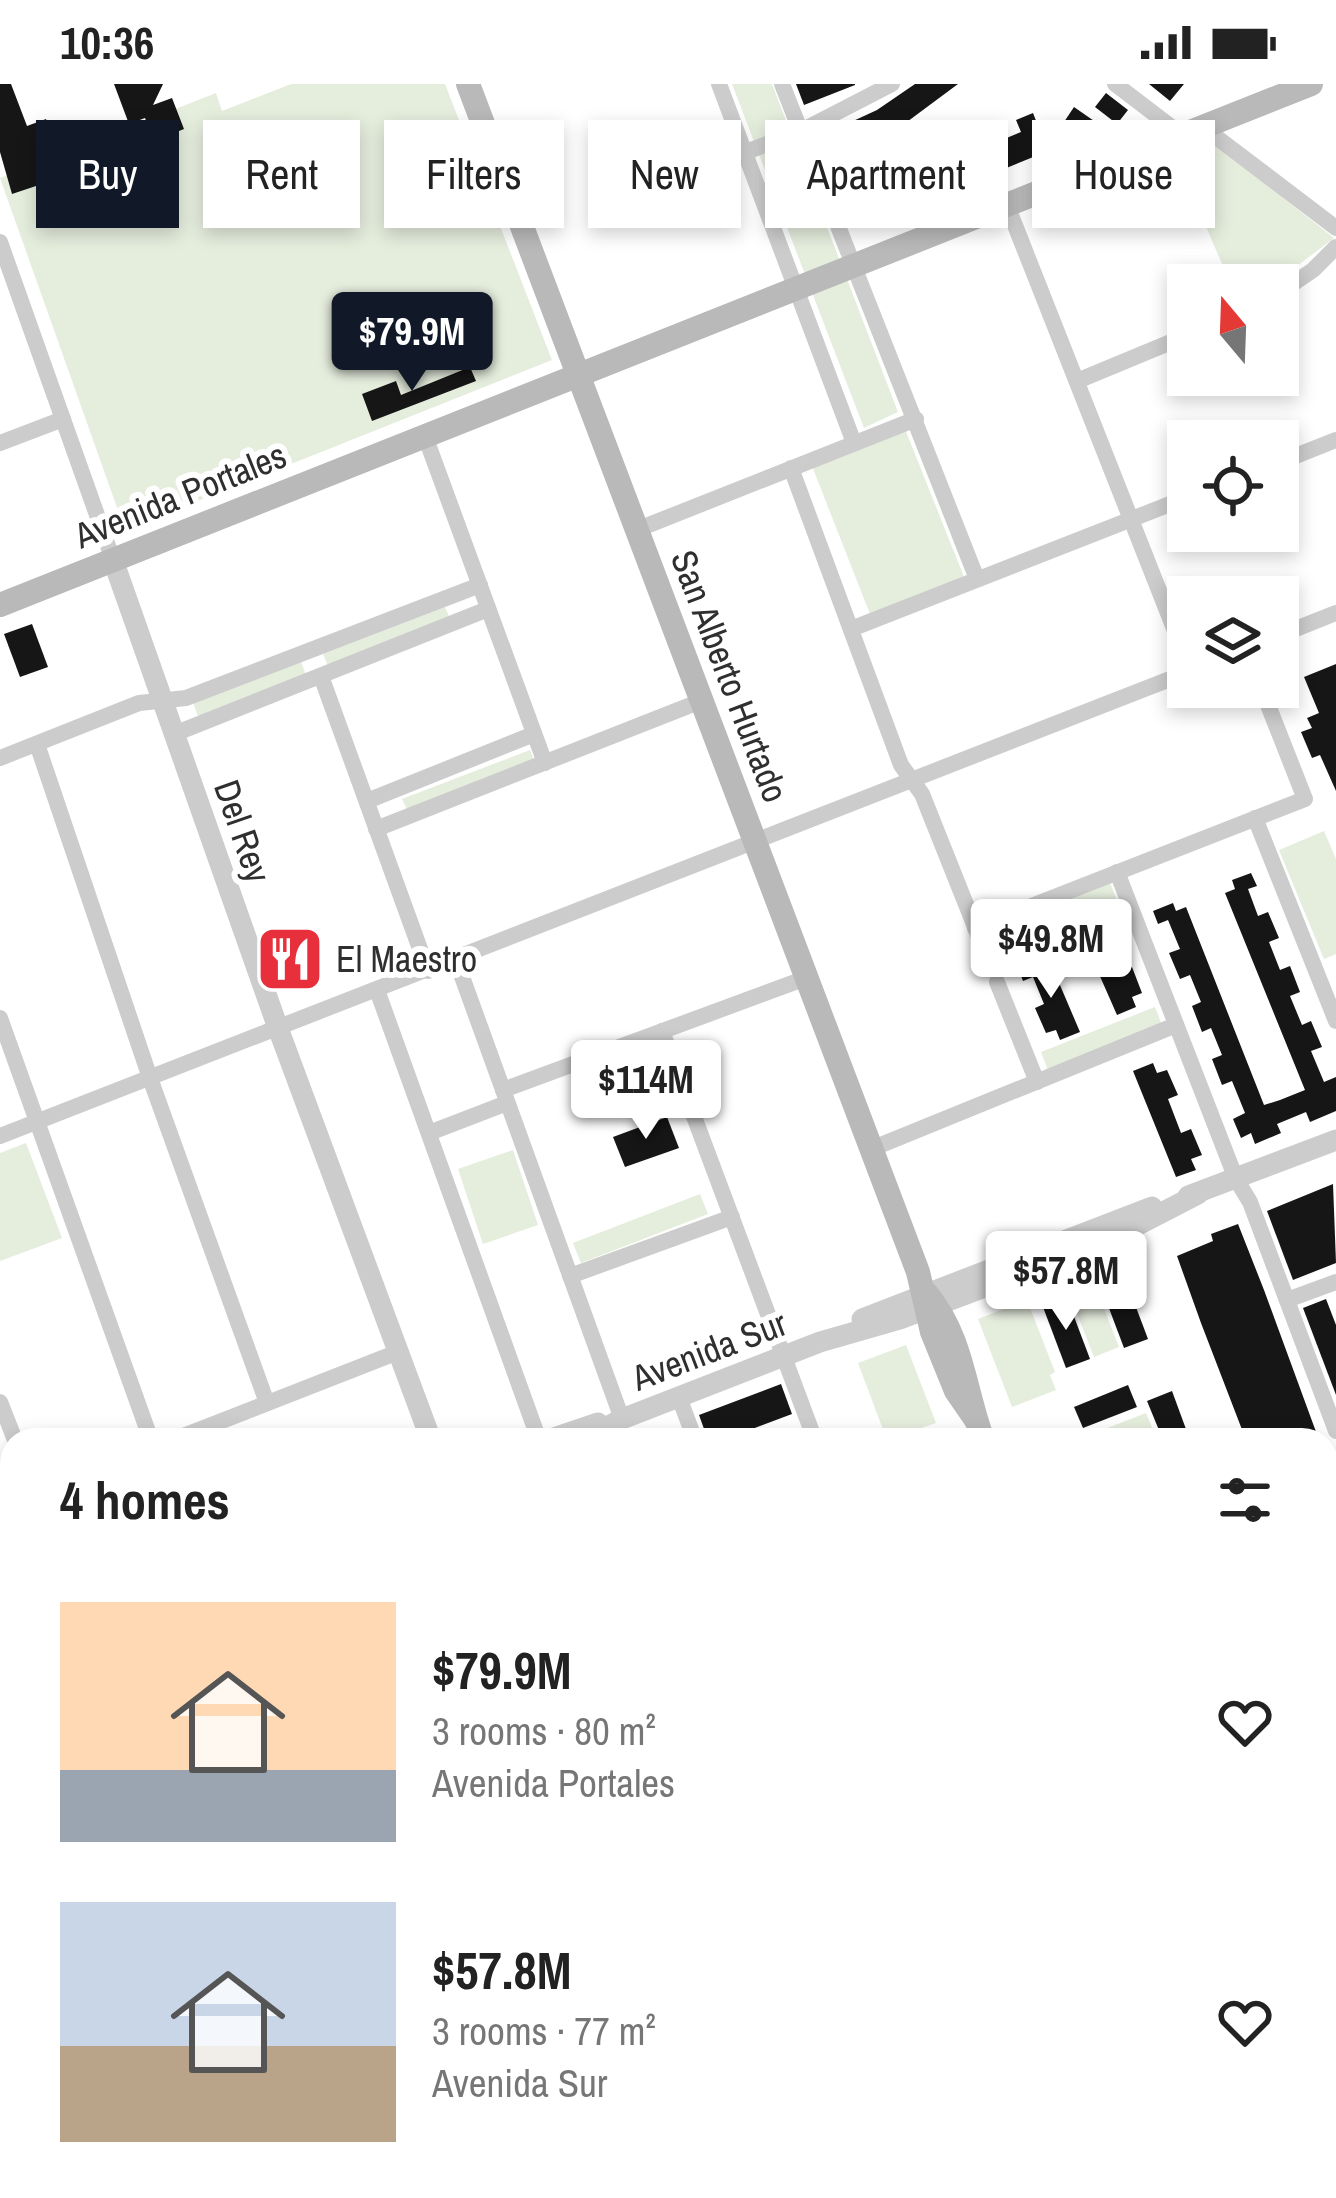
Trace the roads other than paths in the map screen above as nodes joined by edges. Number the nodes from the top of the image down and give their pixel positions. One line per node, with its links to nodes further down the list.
1 (468, 84): 28 (main road, San Alberto Hurtado)
2 (719, 84): 16 (street)
3 (782, 84): 10 (street)
4 (892, 84): 8 (street)
5 (1115, 84): 12 (street)
6 (1271, 84): 9 (street)
7 (1311, 84): 9 (main road, Avenida Portales)
8 (869, 90): 11 (street)
9 (1256, 106): 13 (main road, Avenida Portales)
10 (797, 120)
11 (819, 120)
12 (1175, 120)
13 (1215, 122)
14 (765, 146): 16 (street)
15 (1215, 146): 21 (street)
16 (746, 154): 17 (street); 26 (street)
17 (741, 156)
18 (1008, 208): 29 (street)
19 (839, 228): 24 (street)
20 (948, 228): 24 (main road, Avenida Portales)
21 (1336, 228)
22 (0, 242): 31 (street, Del Rey)
23 (1336, 247): 25 (street)
24 (854, 265): 26 (main road, Avenida Portales); 30 (street)
25 (1299, 280)
26 (796, 288): 28 (main road, Avenida Portales); 35 (street)
27 (1167, 344): 29 (street)
28 (578, 375): 32 (main road, Avenida Portales); 40 (main road, San Alberto Hurtado)
29 (1077, 381): 39 (street)
30 (916, 418): 35 (street); 42 (street)
31 (63, 419): 34 (street); 41 (street, Del Rey)
32 (425, 436): 41 (main road, Avenida Portales); 43 (street)
33 (1336, 440): 36 (street)
34 (0, 443)
35 (854, 443): 37 (street)
36 (1299, 455)
37 (791, 468): 40 (street); 48 (street)
38 (1167, 505): 39 (street)
39 (1131, 519): 42 (street); 46 (street)
40 (636, 530): 53 (main road, San Alberto Hurtado)
41 (113, 560): 44 (main road, Avenida Portales); 52 (street, Del Rey)
42 (977, 579): 48 (street)
43 (480, 585): 45 (street); 52 (street)
44 (0, 605)
45 (488, 609): 50 (street); 56 (street)
46 (1167, 613)
47 (1336, 613): 49 (street)
48 (850, 628): 60 (street)
49 (1299, 628)
50 (321, 676): 55 (street); 61 (street)
51 (1167, 677): 60 (street)
52 (162, 700): 55 (street, Del Rey); 57 (street)
53 (701, 701): 59 (street); 64 (main road, San Alberto Hurtado)
54 (1269, 708): 62 (street)
55 (174, 734): 77 (street, Del Rey)
56 (534, 734): 59 (street); 61 (street)
57 (37, 744): 58 (street); 79 (street)
58 (0, 758)
59 (544, 763): 63 (street)
60 (912, 780): 64 (street); 66 (street)
61 (367, 801): 63 (street)
62 (1255, 818): 65 (street); 71 (street)
63 (376, 829): 69 (street)
64 (754, 843): 67 (street); 70 (main road, San Alberto Hurtado)
65 (1118, 872): 66 (street); 76 (street)
66 (975, 928): 68 (street)
67 (455, 960): 69 (street); 81 (street)
68 (989, 962)
69 (428, 971): 73 (street)
70 (806, 978): 78 (street); 86 (main road, San Alberto Hurtado)
71 (1329, 981): 75 (street)
72 (997, 982): 80 (street)
73 (377, 990): 77 (street); 83 (street)
74 (0, 1018): 82 (street)
75 (1336, 1021)
76 (1176, 1025): 80 (street); 87 (street)
77 (278, 1028): 79 (street); 93 (street, Del Rey)
78 (662, 1031): 81 (street); 88 (street)
79 (150, 1078): 82 (street); 97 (street)
80 (1037, 1082): 86 (street)
81 (505, 1097): 83 (street); 89 (street)
82 (37, 1122): 84 (street); 99 (street)
83 (429, 1133): 102 (street)
84 (0, 1136)
85 (1336, 1140): 87 (street, Avenida Sur)
86 (871, 1149): 92 (main road, San Alberto Hurtado)
87 (1235, 1179): 91 (street); 92 (street, Avenida Sur)
88 (731, 1217): 89 (street); 94 (street)
89 (570, 1276): 98 (street)
90 (1336, 1282): 91 (street)
91 (1287, 1300): 96 (street)
92 (929, 1303): 94 (street, Avenida Sur); 107 (main road, San Alberto Hurtado)
93 (398, 1352): 97 (street); 101 (street, Del Rey)
94 (784, 1356): 95 (street, Avenida Sur); 106 (street)
95 (679, 1397): 98 (street, Avenida Sur); 105 (street)
96 (1330, 1400)
97 (267, 1403): 100 (street)
98 (622, 1419): 103 (street, Avenida Sur); 104 (street, Avenida Sur)
99 (147, 1428)
100 (203, 1428)
101 (426, 1428)
102 (535, 1428)
103 (590, 1428)
104 (605, 1428)
105 (691, 1428)
106 (811, 1428)
107 (978, 1428)

